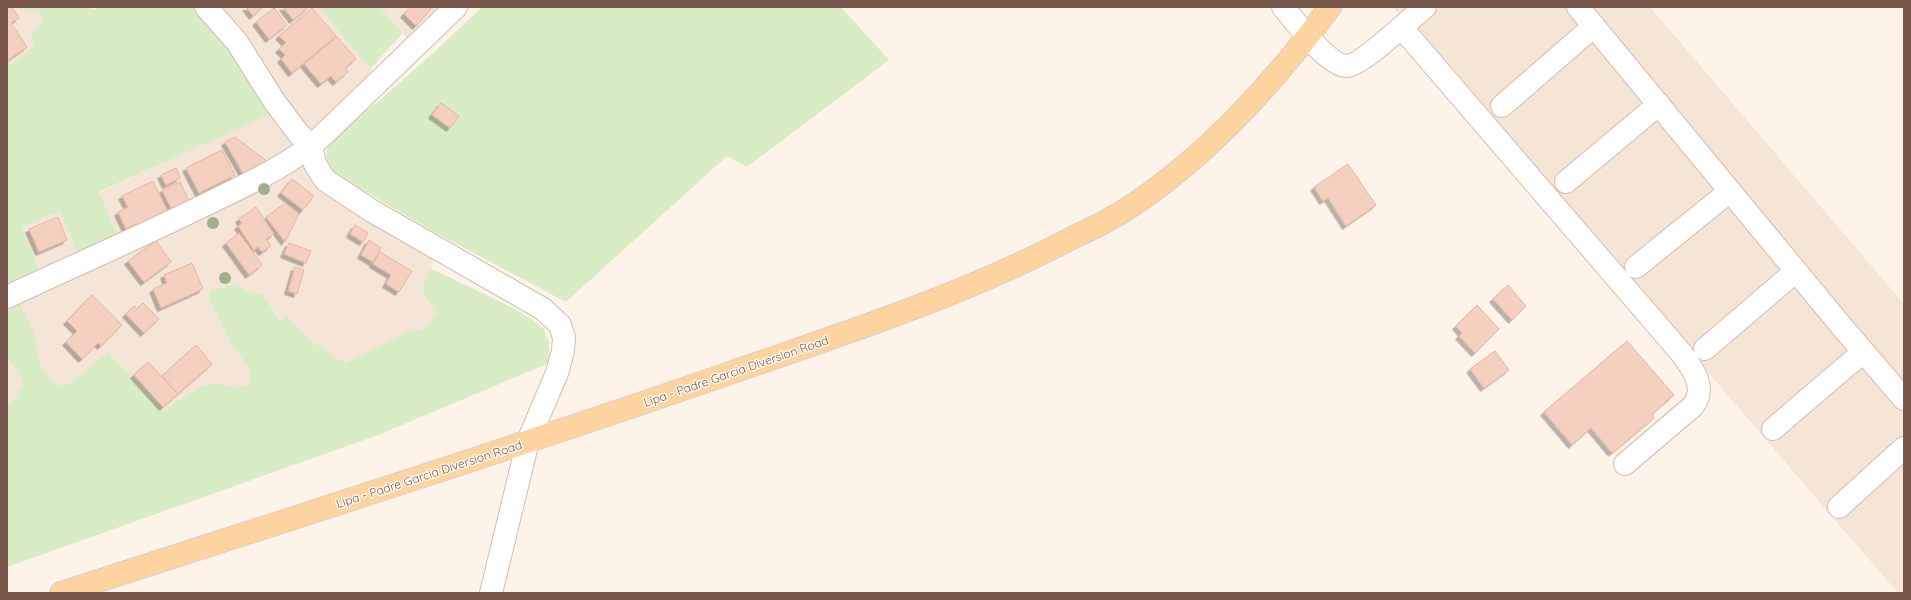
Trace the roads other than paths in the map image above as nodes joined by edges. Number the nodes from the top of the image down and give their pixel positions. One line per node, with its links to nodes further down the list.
1 (206, 7): 12 (street)
2 (456, 7): 12 (street)
3 (1283, 7): 9 (street)
4 (1330, 7): 9 (main road, Lipa - Padre Garcia Diversion Road)
5 (1425, 7): 8 (street)
6 (1578, 7): 7 (street)
7 (1594, 26): 10 (street); 11 (street)
8 (1401, 27): 9 (street); 24 (street)
9 (1308, 37): 22 (main road, Lipa - Padre Garcia Diversion Road)
10 (1659, 104): 13 (street); 14 (street)
11 (1502, 106)
12 (311, 146): 17 (street); 22 (street)
13 (1566, 182)
14 (1730, 191): 15 (street); 16 (street)
15 (1636, 267)
16 (1796, 271): 18 (street); 19 (street)
17 (7, 297)
18 (1706, 349)
19 (1862, 352): 20 (street); 21 (street)
20 (1904, 399)
21 (1773, 429)
22 (528, 442): 26 (main road, Lipa - Padre Garcia Diversion Road); 27 (street)
23 (1904, 448): 25 (street)
24 (1625, 464)
25 (1838, 507)
26 (61, 593)
27 (490, 593)

